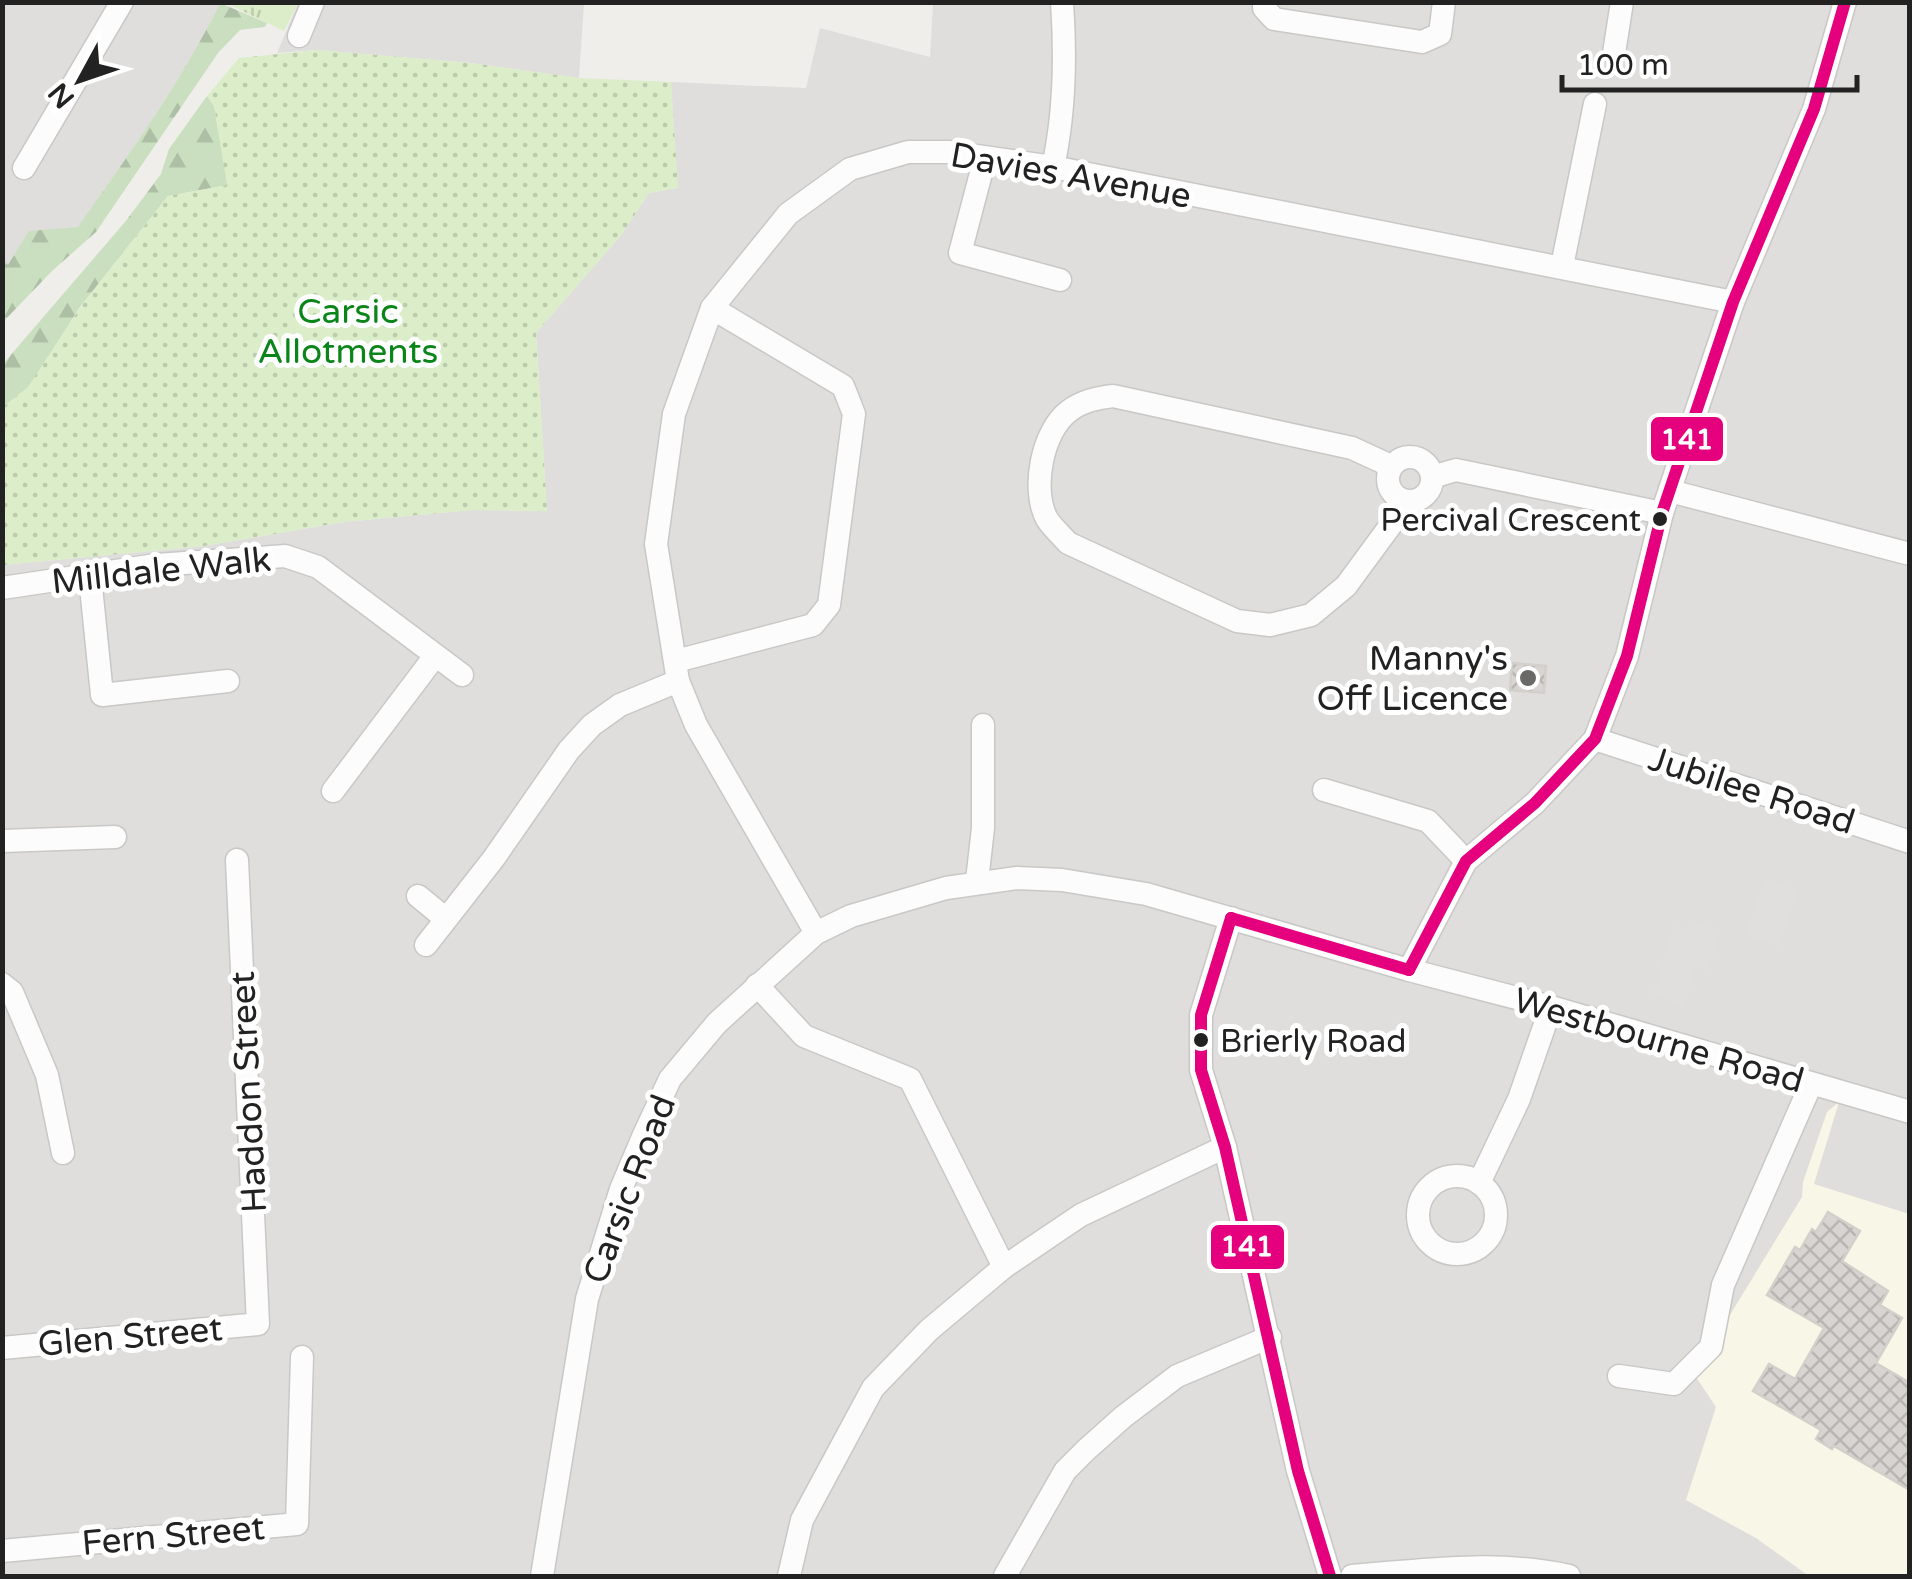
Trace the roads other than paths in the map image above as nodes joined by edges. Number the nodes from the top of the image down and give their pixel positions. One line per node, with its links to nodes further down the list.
1 (122, 2): 13 (street)
2 (313, 2): 8 (street)
3 (1062, 2): 12 (street)
4 (1444, 2): 7 (street)
5 (1622, 2): 9 (street)
6 (1844, 2): 16 (street)
7 (1266, 8)
8 (299, 36)
9 (1614, 53)
10 (1595, 104): 14 (street)
11 (985, 158): 12 (street, Davies Avenue); 15 (street); 17 (street, Davies Avenue)
12 (1053, 167): 14 (street, Davies Avenue)
13 (24, 168)
14 (1562, 266): 16 (street, Davies Avenue)
15 (1060, 280)
16 (1733, 302): 21 (street)
17 (712, 308): 26 (street, Davies Avenue); 26 (street)
18 (1391, 466): 19 (street); 20 (street); 20 (street)
19 (1432, 478): 20 (street); 21 (street)
20 (1400, 499)
21 (1666, 502): 22 (street); 30 (street)
22 (1910, 554)
23 (90, 577): 24 (street, Milldale Walk); 25 (street, Milldale Walk); 28 (street)
24 (2, 588)
25 (435, 656): 27 (street, Milldale Walk); 32 (street)
26 (677, 671): 41 (street); 42 (street, Davies Avenue)
27 (462, 675)
28 (228, 681)
29 (984, 725): 38 (street)
30 (1594, 738): 35 (street, Jubilee Road); 37 (street)
31 (1324, 790): 37 (street)
32 (333, 791)
33 (115, 837): 34 (street)
34 (2, 842)
35 (1910, 842)
36 (238, 860): 54 (street, Haddon Street)
37 (1466, 861): 44 (street)
38 (977, 882): 40 (street, Carsic Road); 42 (street, Carsic Road)
39 (418, 896): 41 (street)
40 (1231, 918): 44 (street, Carsic Road); 50 (street)
41 (446, 919): 43 (street)
42 (816, 933): 46 (street, Carsic Road)
43 (426, 945)
44 (1409, 970): 47 (street, Westbourne Road)
45 (2, 984): 51 (street)
46 (757, 985): 53 (street); 60 (street, Carsic Road)
47 (1551, 1007): 48 (street, Westbourne Road); 52 (street)
48 (1811, 1084): 49 (street, Westbourne Road); 58 (street)
49 (1910, 1112)
50 (1225, 1147): 53 (street); 55 (street)
51 (63, 1153)
52 (1480, 1183)
53 (1004, 1267): 61 (street)
54 (258, 1324): 56 (street, Glen Street)
55 (1270, 1337): 62 (street); 63 (street)
56 (2, 1348)
57 (302, 1357): 59 (street, Fern Street)
58 (1619, 1376)
59 (2, 1550)
60 (542, 1576)
61 (789, 1576)
62 (1005, 1576)
63 (1330, 1576)
64 (1352, 1576): 65 (street)
65 (1568, 1576)

